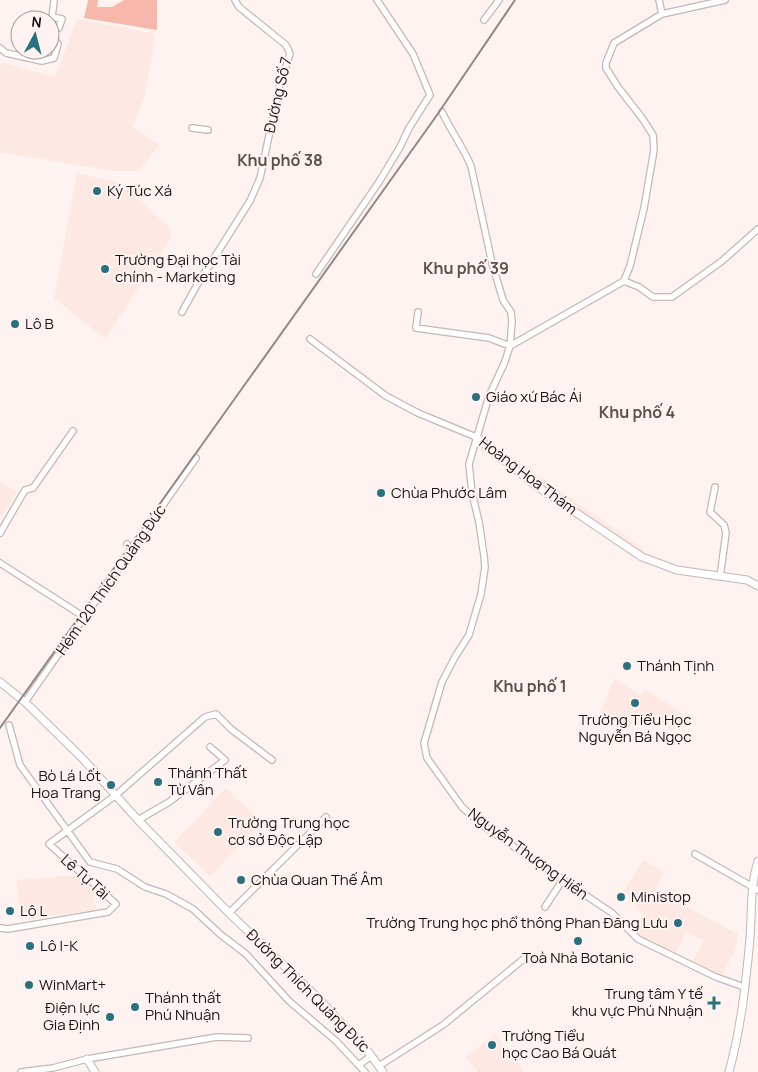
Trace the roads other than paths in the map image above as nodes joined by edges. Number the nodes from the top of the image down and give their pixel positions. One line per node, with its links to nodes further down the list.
1 (234, 0): 14 (street, Đường Số 7)
2 (377, 0): 12 (street)
3 (499, 0): 7 (street)
4 (659, 0): 6 (street)
5 (725, 0): 6 (street)
6 (662, 14): 13 (street)
7 (484, 20)
8 (442, 112): 17 (street, Nguyễn Thượng Hiền)
9 (192, 128): 10 (street)
10 (208, 130)
11 (758, 229): 13 (street)
12 (316, 274)
13 (624, 281): 17 (street)
14 (182, 312)
15 (418, 312): 17 (street)
16 (310, 339): 19 (street, Hoàng Hoa Thám)
17 (510, 346): 19 (street, Nguyễn Thượng Hiền)
18 (73, 431): 22 (street)
19 (476, 437): 26 (street, Hoàng Hoa Thám); 40 (street, Nguyễn Thượng Hiền)
20 (196, 458): 24 (street, Hẻm 120 Thích Quảng Đức)
21 (715, 487): 26 (street)
22 (0, 533)
23 (127, 544): 24 (street)
24 (133, 550): 30 (street, Hẻm 120 Thích Quảng Đức)
25 (0, 563): 28 (street)
26 (720, 577): 27 (street, Hoàng Hoa Thám)
27 (758, 586)
28 (78, 613)
29 (0, 682): 30 (street)
30 (25, 702): 34 (street)
31 (9, 726): 37 (street)
32 (210, 747): 36 (street)
33 (272, 760): 34 (street, Lê Tự Tài)
34 (116, 794): 36 (street); 37 (street, Lê Tự Tài)
35 (326, 817): 43 (street)
36 (138, 820): 43 (street, Đường Thích Quảng Đức)
37 (67, 830): 44 (street, Lê Tự Tài); 50 (street)
38 (695, 854): 41 (street)
39 (758, 861): 41 (street)
40 (562, 881): 42 (street); 46 (street, Nguyễn Thượng Hiền)
41 (755, 888): 46 (street)
42 (545, 907)
43 (230, 913): 48 (street, Đường Thích Quảng Đức)
44 (0, 928)
45 (526, 957): 51 (street)
46 (744, 987): 55 (street)
47 (248, 1038): 49 (street)
48 (371, 1056): 50 (street); 51 (street, Đường Thích Quảng Đức)
49 (88, 1059): 52 (street); 53 (street)
50 (359, 1065): 54 (street)
51 (381, 1069)
52 (21, 1072)
53 (95, 1072)
54 (365, 1072)
55 (729, 1072)

